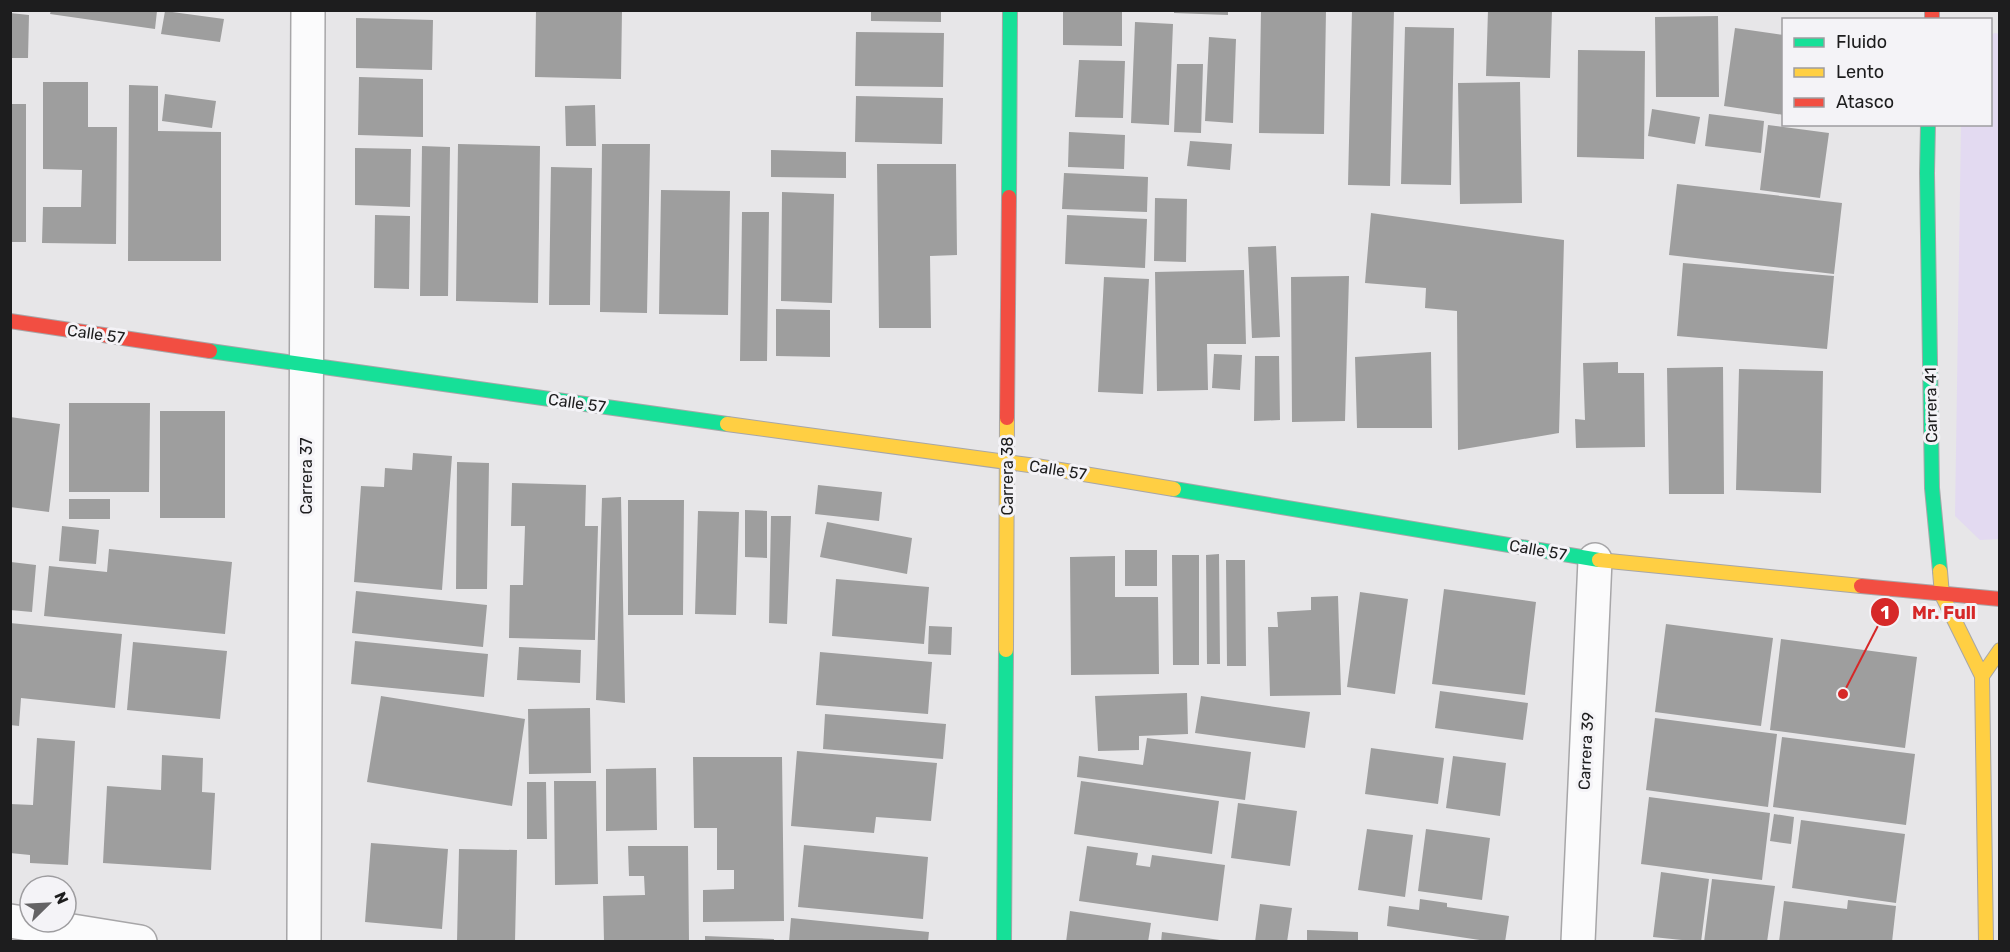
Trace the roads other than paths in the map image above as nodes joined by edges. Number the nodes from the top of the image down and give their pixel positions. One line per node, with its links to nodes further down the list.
1 (308, 10): 5 (street, Carrera 37)
2 (1010, 10): 6 (street, Carrera 38)
3 (1928, 126): 8 (street, Carrera 41)
4 (10, 321): 5 (street, Calle 57)
5 (307, 365): 6 (street, Calle 57); 14 (street, Carrera 37)
6 (1008, 462): 7 (street, Calle 57); 15 (street, Carrera 38)
7 (1595, 560): 8 (street, Calle 57); 16 (street, Carrera 39)
8 (1942, 595): 9 (street, Calle 57); 11 (street, Carrera 41)
9 (2000, 599)
10 (2000, 650): 11 (street)
11 (1982, 676): 17 (street, Carrera 41)
12 (10, 921): 13 (street)
13 (140, 942)
14 (304, 942)
15 (1004, 942)
16 (1578, 942)
17 (1986, 942)

